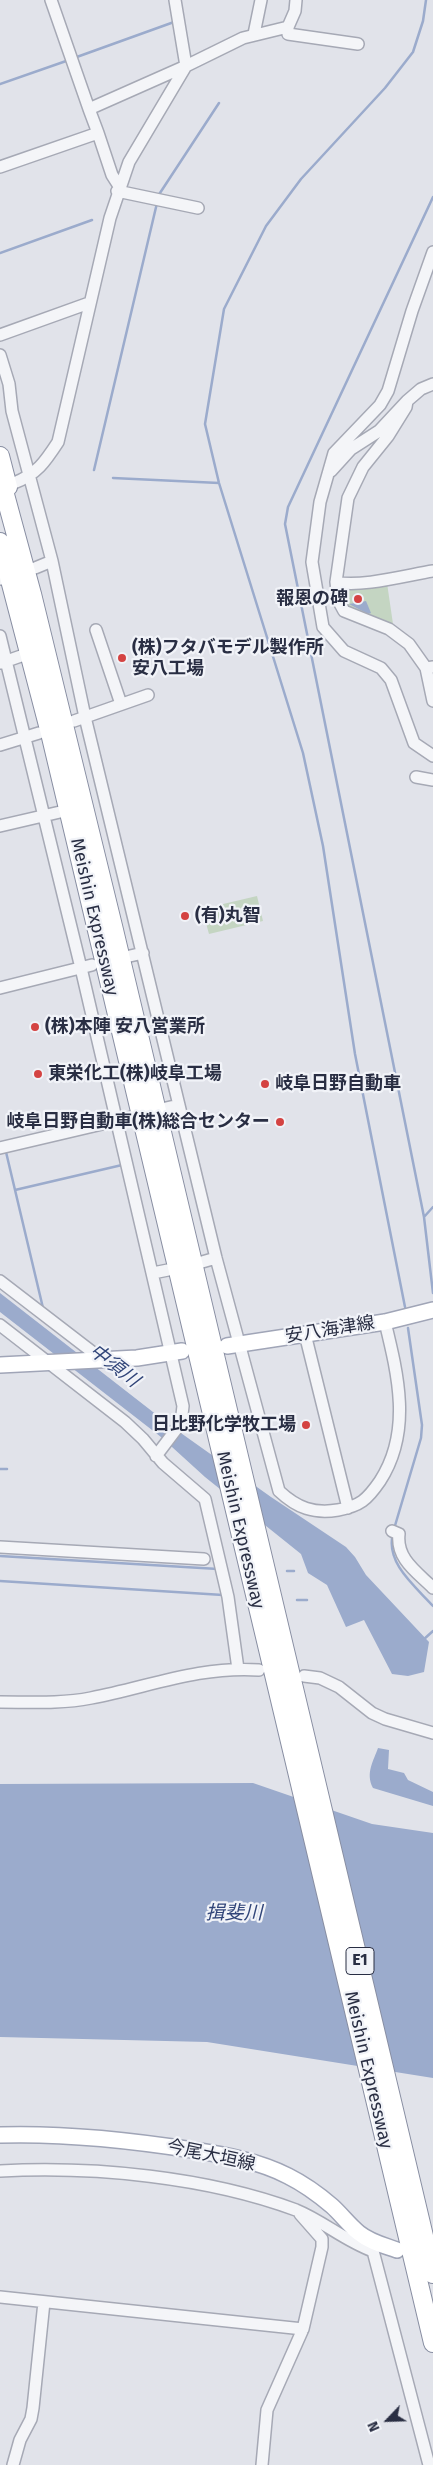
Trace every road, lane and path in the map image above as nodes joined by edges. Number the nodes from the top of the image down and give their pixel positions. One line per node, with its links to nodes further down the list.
1 (51, 0): 9 (street)
2 (176, 0): 8 (street)
3 (261, 0): 6 (street)
4 (296, 0): 5 (street)
5 (288, 27): 6 (street); 7 (street)
6 (254, 34): 8 (street)
7 (358, 44)
8 (186, 66): 9 (street); 12 (street)
9 (89, 109): 10 (street)
10 (98, 133): 11 (street); 12 (street)
11 (0, 167)
12 (118, 188): 13 (street); 15 (street)
13 (198, 208)
14 (433, 252): 21 (street)
15 (89, 303): 16 (street); 22 (street)
16 (0, 335)
17 (0, 355): 22 (street)
18 (433, 384): 19 (street)
19 (407, 401): 21 (street); 28 (street)
20 (0, 456): 29 (highway)
21 (326, 476): 42 (street)
22 (30, 477): 23 (street); 25 (street)
23 (7, 480): 29 (highway, Meishin Expressway / E1)
24 (0, 542): 91 (highway, Meishin Expressway / E1)
25 (52, 561): 26 (street); 38 (street)
26 (35, 568)
27 (433, 571): 28 (street)
28 (336, 582): 34 (street)
29 (32, 594): 87 (highway, Meishin Expressway / E1)
30 (96, 630): 37 (street)
31 (0, 636): 33 (street)
32 (20, 656): 33 (street)
33 (3, 662): 40 (street)
34 (429, 667): 36 (street)
35 (148, 695): 37 (street)
36 (433, 700)
37 (121, 704): 38 (street)
38 (79, 719): 48 (street)
39 (39, 733): 40 (street)
40 (25, 736): 41 (street); 46 (street)
41 (0, 745)
42 (433, 756)
43 (416, 778): 44 (street)
44 (433, 780)
45 (60, 812): 46 (street)
46 (44, 815): 47 (street); 50 (street)
47 (0, 826)
48 (143, 953): 49 (street); 52 (street)
49 (130, 956)
50 (87, 966): 51 (street); 55 (street)
51 (0, 988)
52 (179, 1105): 53 (street); 57 (street)
53 (166, 1108)
54 (132, 1117): 55 (street)
55 (117, 1121): 56 (street); 60 (street)
56 (0, 1148)
57 (216, 1258): 58 (street); 66 (street)
58 (202, 1262)
59 (168, 1270): 60 (street)
60 (153, 1273): 67 (street)
61 (0, 1281): 68 (street)
62 (433, 1310): 63 (main road, 安八海津線)
63 (385, 1322): 65 (main road, 安八海津線); 72 (street)
64 (0, 1325): 69 (street)
65 (305, 1334): 66 (main road, 安八海津線); 72 (street)
66 (234, 1345): 72 (street)
67 (177, 1352): 68 (main road); 71 (street)
68 (100, 1361): 69 (main road)
69 (51, 1363): 70 (main road); 71 (street)
70 (0, 1365)
71 (158, 1452): 77 (street)
72 (348, 1508)
73 (392, 1531): 76 (street)
74 (0, 1547): 75 (street)
75 (204, 1559)
76 (433, 1588)
77 (238, 1669): 78 (street); 80 (street)
78 (259, 1670)
79 (304, 1676): 81 (street)
80 (0, 1702)
81 (433, 1733)
82 (0, 2135): 85 (main road, 今尾大垣線)
83 (0, 2171): 84 (street)
84 (297, 2211): 85 (street); 90 (street)
85 (374, 2247): 86 (main road, 今尾大垣線); 94 (street)
86 (397, 2250)
87 (433, 2274)
88 (0, 2298): 89 (street)
89 (44, 2302): 90 (street); 92 (street)
90 (303, 2329): 93 (street)
91 (433, 2344)
92 (13, 2465)
93 (262, 2465)
94 (429, 2465)

